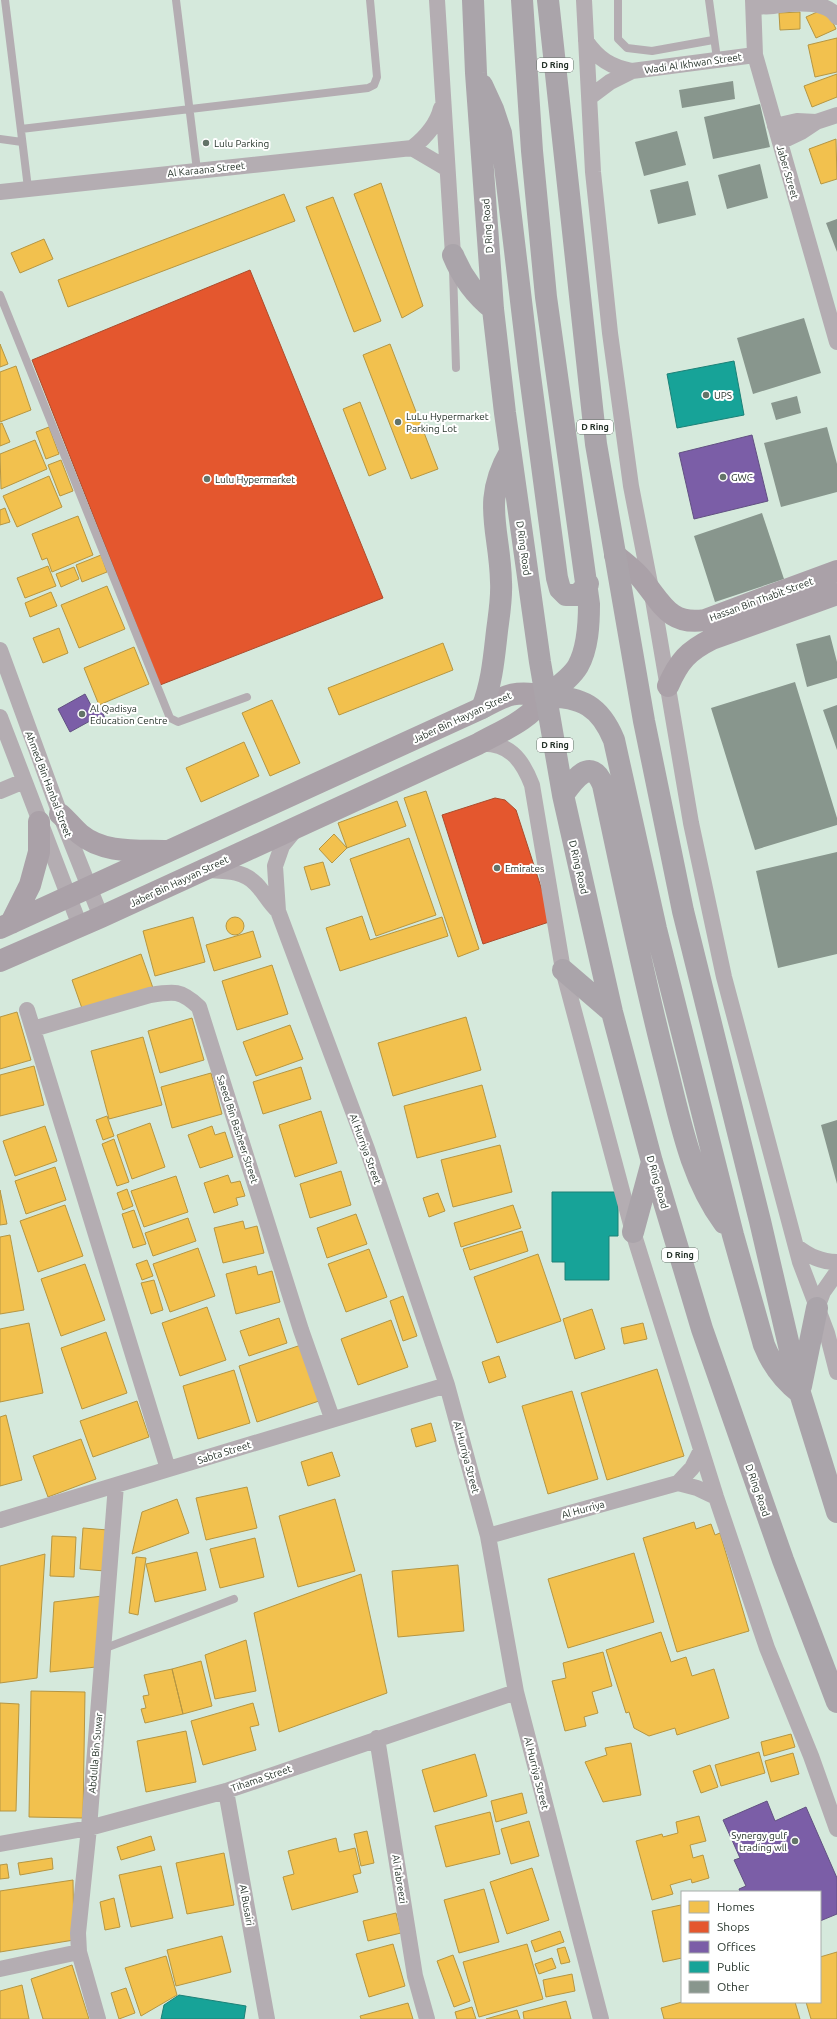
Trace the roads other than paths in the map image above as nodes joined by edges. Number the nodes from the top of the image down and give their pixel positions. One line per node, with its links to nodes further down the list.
1 (5, 0): 26 (lane)
2 (176, 0): 22 (lane)
3 (370, 0): 22 (lane)
4 (437, 0): 21 (street)
5 (473, 0): 19 (main road, D Ring Road / D Ring)
6 (522, 0): 43 (main road)
7 (548, 0): 41 (main road, D Ring)
8 (584, 0): 15 (street)
9 (618, 0): 14 (lane)
10 (709, 0): 14 (lane)
11 (781, 1): 12 (street); 13 (street)
12 (754, 3): 16 (street, Jaber Street)
13 (837, 17)
14 (713, 40): 17 (lane)
15 (586, 41): 18 (street, Wadi Al Ikhwan Street); 20 (street)
16 (755, 55): 17 (street, Wadi Al Ikhwan Street); 25 (street, Jaber Street)
17 (717, 59): 18 (street, Wadi Al Ikhwan Street)
18 (632, 71): 20 (street, Wadi Al Ikhwan Street)
19 (476, 73): 37 (main road, D Ring Road / D Ring); 43 (main road)
20 (590, 97): 44 (street)
21 (442, 102): 30 (street); 31 (street)
22 (189, 110): 26 (lane); 32 (lane)
23 (837, 115): 24 (street)
24 (816, 122): 25 (street); 29 (street)
25 (775, 126): 29 (street, Jaber Street)
26 (21, 129): 28 (lane)
27 (0, 138): 28 (lane)
28 (22, 142): 33 (lane)
29 (780, 142): 38 (street, Jaber Street)
30 (412, 148): 31 (street); 32 (street, Al Karaana Street)
31 (446, 168): 35 (street)
32 (197, 170): 33 (street, Al Karaana Street)
33 (28, 188): 34 (street, Al Karaana Street)
34 (0, 192)
35 (452, 254): 37 (main road); 39 (lane)
36 (0, 295): 49 (lane)
37 (493, 309): 40 (main road, D Ring Road / D Ring)
38 (837, 342)
39 (456, 368)
40 (510, 452): 48 (main road, D Ring Road / D Ring); 50 (main road)
41 (615, 555): 44 (street, Hassan Bin Thabit Street); 81 (main road, D Ring)
42 (837, 571): 44 (street, Hassan Bin Thabit Street)
43 (588, 584): 48 (main road)
44 (652, 594): 47 (street)
45 (837, 594): 47 (street)
46 (0, 650): 56 (street, Ahmed Bin Hanbal Street)
47 (668, 686): 75 (street)
48 (546, 696): 50 (street, Jaber Bin Hayyan Street); 52 (street, Jaber Bin Hayyan Street); 55 (main road, D Ring Road / D Ring); 74 (main road)
49 (247, 697)
50 (482, 708): 59 (street, Jaber Bin Hayyan Street)
51 (0, 717): 53 (street)
52 (478, 744): 58 (street, Jaber Bin Hayyan Street); 68 (street)
53 (24, 781): 54 (street); 57 (street)
54 (0, 791)
55 (563, 795): 70 (main road, D Ring Road / D Ring); 74 (main road)
56 (60, 814): 59 (street); 61 (street, Ahmed Bin Hanbal Street)
57 (39, 822): 62 (street); 65 (street)
58 (300, 825): 60 (street, Jaber Bin Hayyan Street); 63 (street, Al Hurriya Street)
59 (172, 851): 61 (street, Jaber Bin Hayyan Street)
60 (203, 870): 63 (street, Al Hurriya Street); 64 (street, Jaber Bin Hayyan Street)
61 (90, 888): 62 (street, Jaber Bin Hayyan Street); 64 (street, Ahmed Bin Hanbal Street)
62 (68, 898): 65 (street, Jaber Bin Hayyan Street); 66 (street)
63 (278, 911): 80 (street, Al Hurriya Street)
64 (101, 917): 66 (street, Jaber Bin Hayyan Street)
65 (5, 926)
66 (80, 926): 67 (street, Jaber Bin Hayyan Street)
67 (0, 961)
68 (563, 970): 70 (main road); 73 (street)
69 (27, 1010): 71 (street)
70 (612, 1012): 72 (main road, D Ring Road / D Ring)
71 (33, 1029): 82 (street, Saeed Bin Basheer Street); 84 (street)
72 (652, 1162): 73 (main road); 94 (main road, D Ring Road / D Ring)
73 (633, 1232): 83 (street)
74 (733, 1235): 81 (main road)
75 (796, 1246): 76 (street); 78 (street)
76 (837, 1262)
77 (837, 1272): 78 (street)
78 (817, 1308): 79 (street); 81 (main road)
79 (837, 1372)
80 (447, 1385): 82 (street, Sabta Street); 90 (street, Al Hurriya Street)
81 (800, 1393): 88 (main road, D Ring)
82 (332, 1418): 84 (street, Sabta Street)
83 (702, 1450): 85 (street); 87 (street)
84 (168, 1469): 86 (street, Sabta Street)
85 (678, 1483): 87 (street); 90 (street, Al Hurriya)
86 (116, 1485): 89 (street, Sabta Street); 92 (street, Abdulla Bin Suwar)
87 (716, 1497): 98 (street)
88 (837, 1512)
89 (0, 1520)
90 (488, 1536): 93 (street, Al Hurriya Street)
91 (234, 1599): 92 (lane)
92 (103, 1648): 97 (street, Abdulla Bin Suwar)
93 (516, 1692): 95 (street, Tihama Street); 105 (street, Al Hurriya Street)
94 (837, 1702)
95 (377, 1738): 96 (street, Tihama Street); 104 (street, Al Tabreezi)
96 (226, 1790): 97 (street, Tihama Street); 103 (street, Al Busairi)
97 (89, 1828): 99 (street, Tihama Street); 100 (street, Abdulla Bin Suwar)
98 (837, 1829)
99 (0, 1844)
100 (79, 1952): 101 (street); 102 (street, Abdulla Bin Suwar)
101 (0, 1969)
102 (98, 2019)
103 (267, 2019)
104 (427, 2019)
105 (601, 2019)

